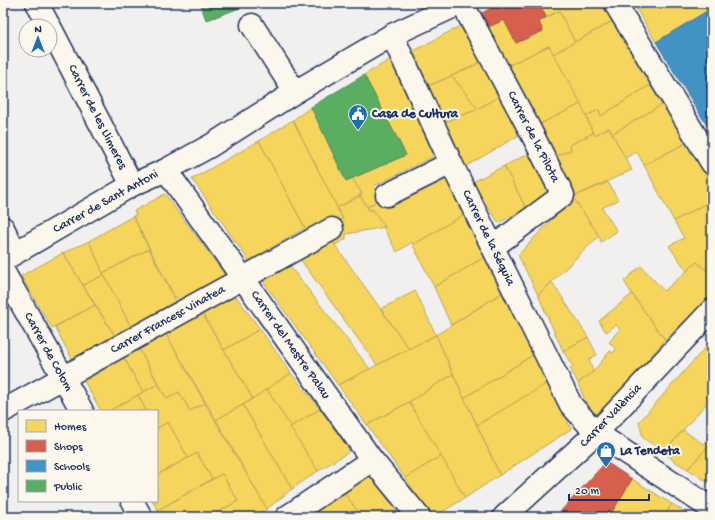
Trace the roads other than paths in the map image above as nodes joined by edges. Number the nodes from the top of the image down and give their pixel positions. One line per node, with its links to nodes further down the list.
1 (37, 3): 4 (street, Carrer de les Llimeres)
2 (461, 3): 6 (street, Carrer de Sant Antoni); 16 (street, Carrer de la Pilota)
3 (615, 3): 10 (street)
4 (45, 18)
5 (252, 25): 8 (street)
6 (392, 35): 8 (street, Carrer de Sant Antoni); 9 (street, Carrer de la Séquia)
7 (58, 42): 12 (street, Carrer de les Llimeres)
8 (295, 92): 11 (street, Carrer de Sant Antoni)
9 (451, 163): 13 (street); 16 (street, Carrer de la Séquia)
10 (712, 163)
11 (166, 170): 12 (street, Carrer de Sant Antoni); 19 (street, Carrer del Mestre Palau)
12 (132, 186): 17 (street, Carrer de Sant Antoni)
13 (387, 195)
14 (3, 228): 17 (street)
15 (332, 229): 19 (street, Carrer Francesc Vinatea)
16 (493, 247): 24 (street, Carrer de la Séquia)
17 (9, 256)
18 (3, 271): 21 (street, Carrer de Colom)
19 (243, 279): 21 (street, Carrer Francesc Vinatea); 25 (street, Carrer del Mestre Palau)
20 (712, 310): 24 (street, Carrer València)
21 (63, 378): 22 (street, Carrer de Colom); 23 (street, Carrer Francesc Vinatea)
22 (81, 410)
23 (3, 411)
24 (596, 433): 27 (street, Carrer de la Séquia); 31 (street, Carrer València)
25 (372, 460): 29 (street); 30 (street, Carrer del Mestre Palau)
26 (133, 502): 28 (street)
27 (712, 509)
28 (141, 517)
29 (287, 517)
30 (419, 517)
31 (504, 517)

